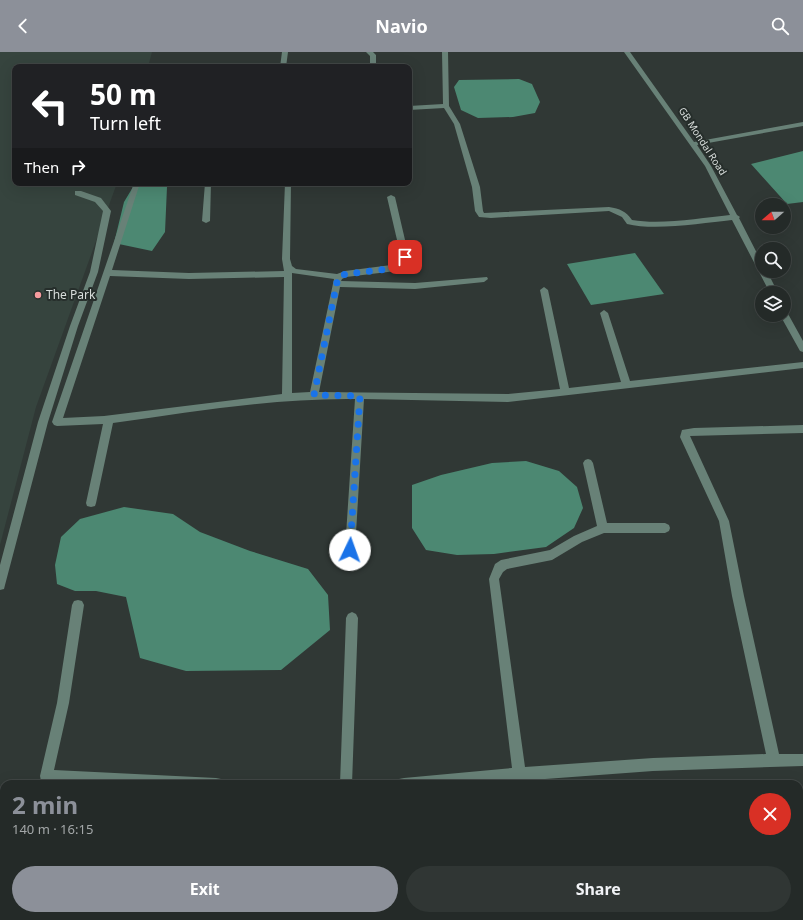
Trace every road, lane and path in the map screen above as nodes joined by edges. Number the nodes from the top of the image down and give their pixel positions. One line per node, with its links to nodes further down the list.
1 (285, 52): 5 (street)
2 (369, 52): 6 (street)
3 (445, 52): 7 (street)
4 (627, 52): 10 (street, GB Mondal Road)
5 (283, 64)
6 (373, 64)
7 (446, 106): 8 (street); 16 (street)
8 (412, 108)
9 (803, 124): 10 (street)
10 (694, 144): 16 (street, GB Mondal Road)
11 (136, 186): 20 (street)
12 (208, 186): 17 (street)
13 (288, 186): 19 (street)
14 (78, 193): 40 (street)
15 (391, 197): 22 (street)
16 (736, 217): 18 (street, GB Mondal Road)
17 (206, 221)
18 (755, 256)
19 (288, 270): 20 (street); 22 (street); 32 (street)
20 (107, 273): 33 (street)
21 (484, 279): 22 (street)
22 (337, 281): 30 (street)
23 (544, 290): 29 (street)
24 (604, 313): 28 (street)
25 (788, 322): 26 (street)
26 (803, 349)
27 (803, 365): 28 (street)
28 (626, 384): 29 (street)
29 (565, 391): 31 (street)
30 (314, 395): 31 (street); 32 (street)
31 (360, 396): 39 (street)
32 (287, 398): 33 (street)
33 (109, 419): 36 (street)
34 (803, 429): 43 (street)
35 (588, 463): 37 (street)
36 (91, 503)
37 (603, 528): 38 (street); 45 (street)
38 (665, 528)
39 (350, 550)
40 (0, 585)
41 (78, 605): 46 (street)
42 (352, 618): 47 (street)
43 (774, 760): 44 (street); 45 (street)
44 (803, 760)
45 (519, 773): 48 (street)
46 (109, 780)
47 (346, 780)
48 (446, 780)

